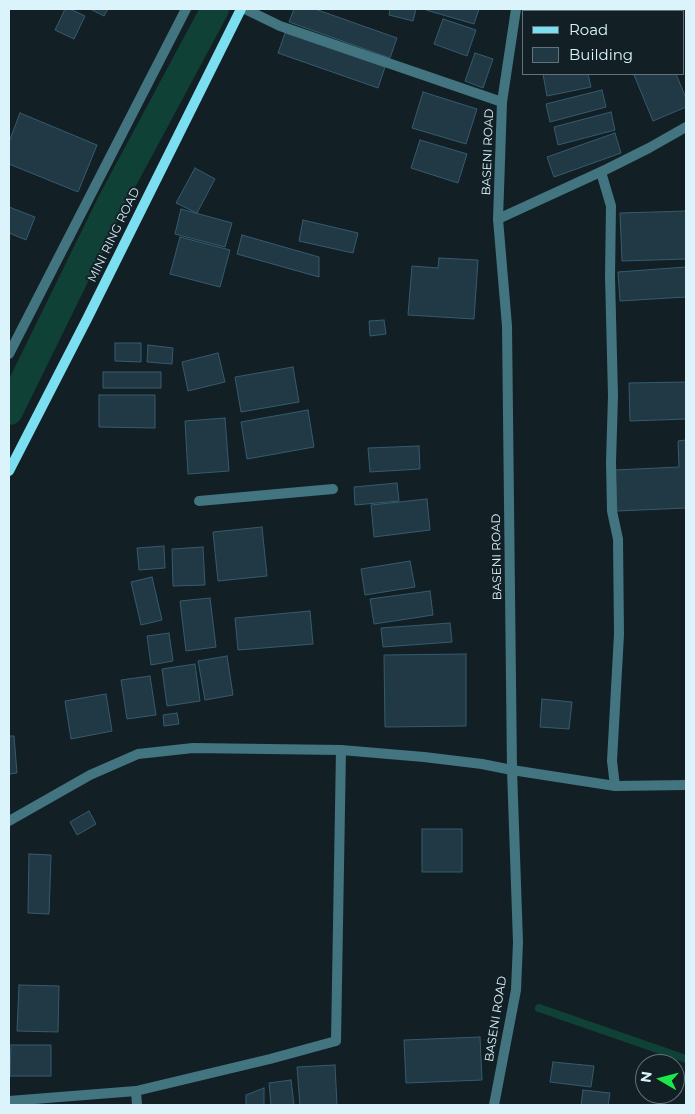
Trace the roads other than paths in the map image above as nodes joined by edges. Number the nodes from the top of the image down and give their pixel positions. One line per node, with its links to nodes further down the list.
1 (186, 9): 9 (street)
2 (241, 9): 10 (main road, MINI RING ROAD)
3 (245, 9): 5 (street)
4 (516, 9): 5 (street, BASENI ROAD)
5 (502, 102): 8 (street, BASENI ROAD)
6 (686, 127): 7 (street)
7 (601, 172): 8 (street); 16 (street)
8 (498, 219): 14 (street, BASENI ROAD)
9 (9, 354)
10 (9, 471)
11 (333, 489): 12 (street)
12 (199, 501)
13 (341, 750): 14 (street); 17 (street); 18 (street)
14 (512, 770): 16 (street); 21 (street, BASENI ROAD)
15 (686, 785): 16 (street)
16 (615, 786)
17 (9, 821)
18 (136, 1091): 19 (street); 20 (street)
19 (9, 1100)
20 (137, 1105)
21 (494, 1105)

